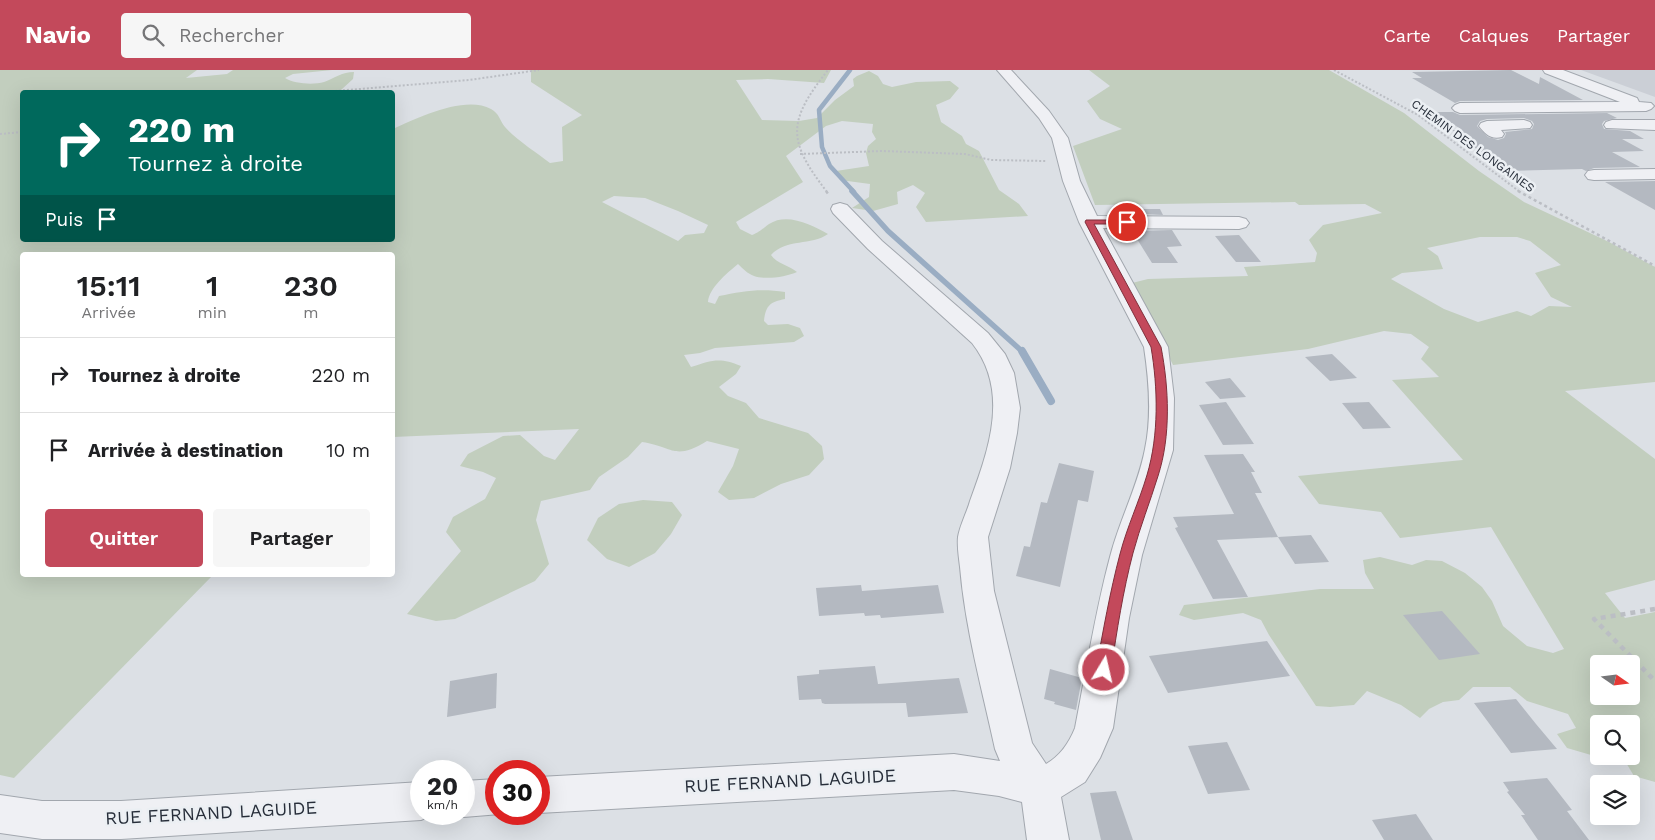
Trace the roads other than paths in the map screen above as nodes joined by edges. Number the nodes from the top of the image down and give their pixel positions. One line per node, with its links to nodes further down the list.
1 (1004, 70): 13 (street)
2 (1550, 70): 4 (street)
3 (1509, 104): 4 (street)
4 (1646, 106): 5 (street)
5 (1460, 108)
6 (1540, 125): 9 (street)
7 (1597, 125): 8 (street)
8 (1655, 125)
9 (1496, 134)
10 (1655, 174): 11 (street)
11 (1594, 175)
12 (840, 208): 15 (street)
13 (1089, 222): 14 (street); 15 (street)
14 (1239, 223)
15 (1040, 789): 16 (street, RUE FERNAND LAGUIDE); 19 (street)
16 (550, 794)
17 (410, 803): 18 (street, RUE FERNAND LAGUIDE)
18 (0, 814)
19 (1048, 840)

